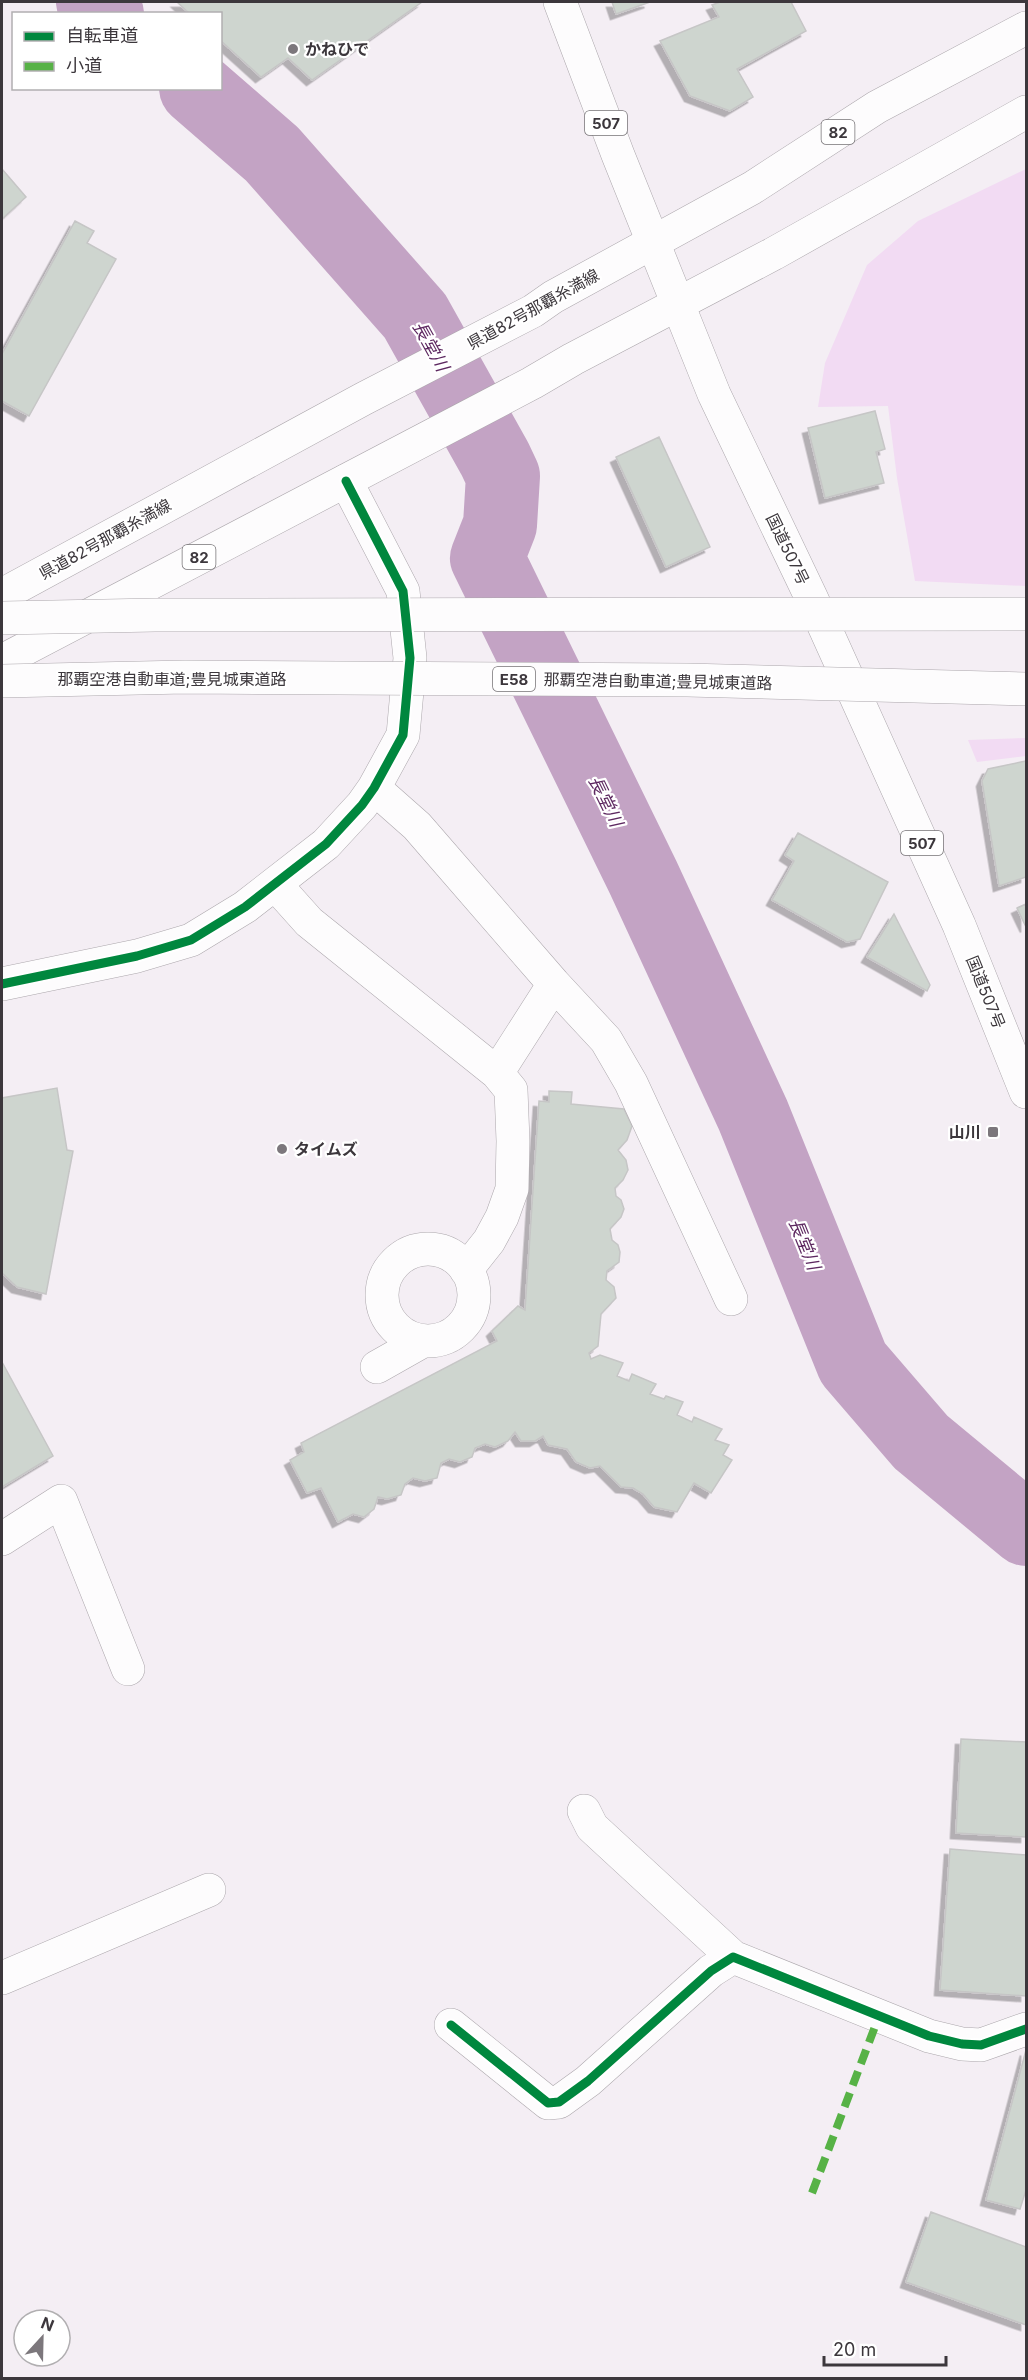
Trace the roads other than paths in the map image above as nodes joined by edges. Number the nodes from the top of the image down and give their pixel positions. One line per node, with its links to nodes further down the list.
1 (560, 2): 4 (main road, 国道507号 / 507)
2 (1026, 28): 4 (main road, 県道82号那覇糸満線 / 82)
3 (1026, 112): 5 (main road, 82)
4 (654, 243): 5 (main road, 国道507号 / 507); 7 (main road, 県道82号那覇糸満線 / 82)
5 (678, 304): 6 (main road, 82); 18 (main road, 国道507号 / 507)
6 (346, 481): 10 (main road, 82); 13 (main road)
7 (2, 595)
8 (1026, 614): 9 (main road, bridge)
9 (2, 618)
10 (2, 661)
11 (2, 681): 12 (main road, 那覇空港自動車道;豊見城東道路 / E58, bridge)
12 (1026, 689)
13 (374, 788): 14 (main road); 16 (main road)
14 (275, 884): 15 (main road); 17 (main road)
15 (2, 984)
16 (554, 984): 17 (main road); 20 (main road)
17 (497, 1073): 19 (main road)
18 (1026, 1092)
19 (466, 1270): 21 (main road); 21 (main road)
20 (731, 1299)
21 (423, 1341): 22 (main road)
22 (377, 1367)
23 (2, 1539): 24 (main road)
24 (128, 1669)
25 (584, 1811): 27 (main road)
26 (209, 1890): 28 (main road)
27 (733, 1957): 29 (main road); 30 (main road)
28 (2, 1978)
29 (451, 2025)
30 (1026, 2029)

